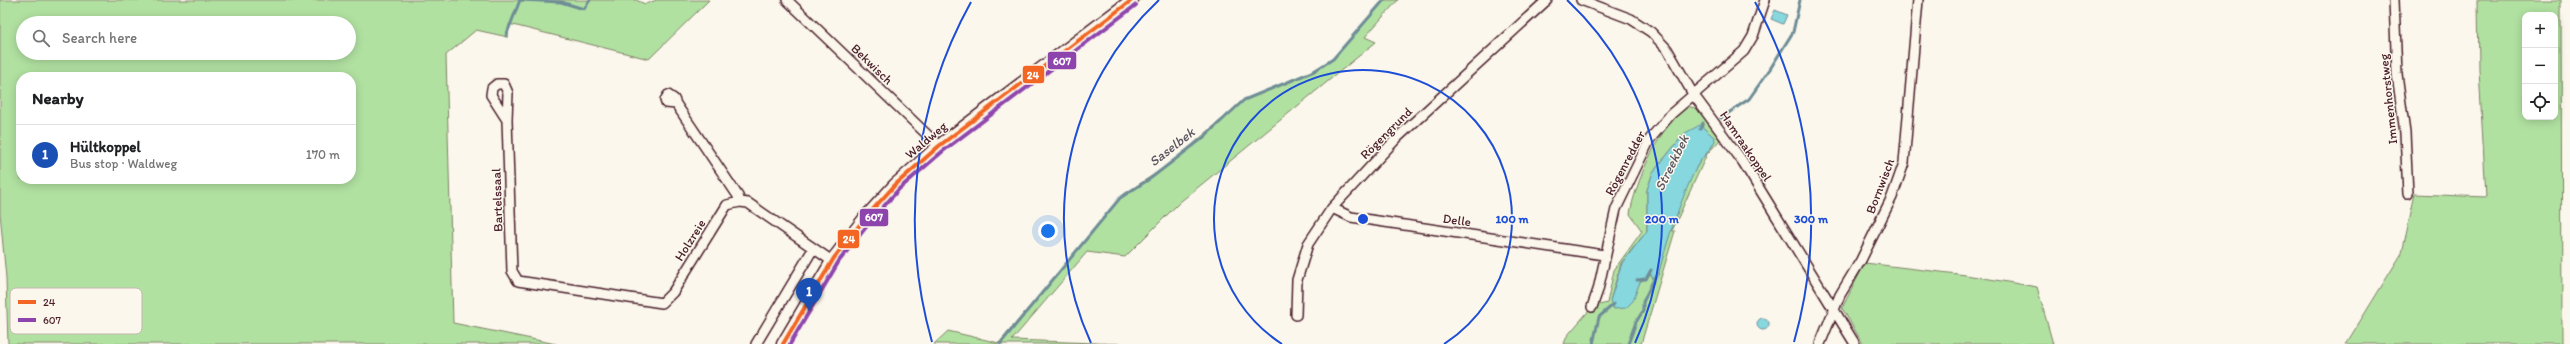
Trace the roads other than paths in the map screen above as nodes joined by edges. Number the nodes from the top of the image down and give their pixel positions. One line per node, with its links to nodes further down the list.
1 (787, 0): 11 (street, Bekwisch)
2 (1132, 0): 11 (main road, Waldweg)
3 (1547, 0): 14 (street, Rögengrund)
4 (1581, 0): 8 (street, Hamraakoppel)
5 (1765, 0): 8 (street, Rögenredder)
6 (1918, 0): 20 (street, Bornwisch)
7 (2394, 0): 12 (street, Immenhorstweg)
8 (1693, 94): 16 (street, Rögenredder); 20 (street, Hamraakoppel)
9 (676, 104): 13 (street)
10 (507, 120): 18 (street, Bartelssaal)
11 (939, 146): 17 (main road, Waldweg)
12 (2408, 194)
13 (740, 202): 15 (street); 18 (street, Holzreie)
14 (1332, 208): 16 (street, Delle); 21 (street, Rögengrund)
15 (813, 249): 17 (street); 22 (street)
16 (1604, 255): 19 (street, Rögenredder)
17 (832, 262): 23 (main road, Waldweg)
18 (667, 299)
19 (1592, 307)
20 (1834, 310): 24 (street, Bornwisch); 25 (street, Hamraakoppel)
21 (1296, 315)
22 (756, 343)
23 (783, 344)
24 (1820, 344)
25 (1855, 344)

